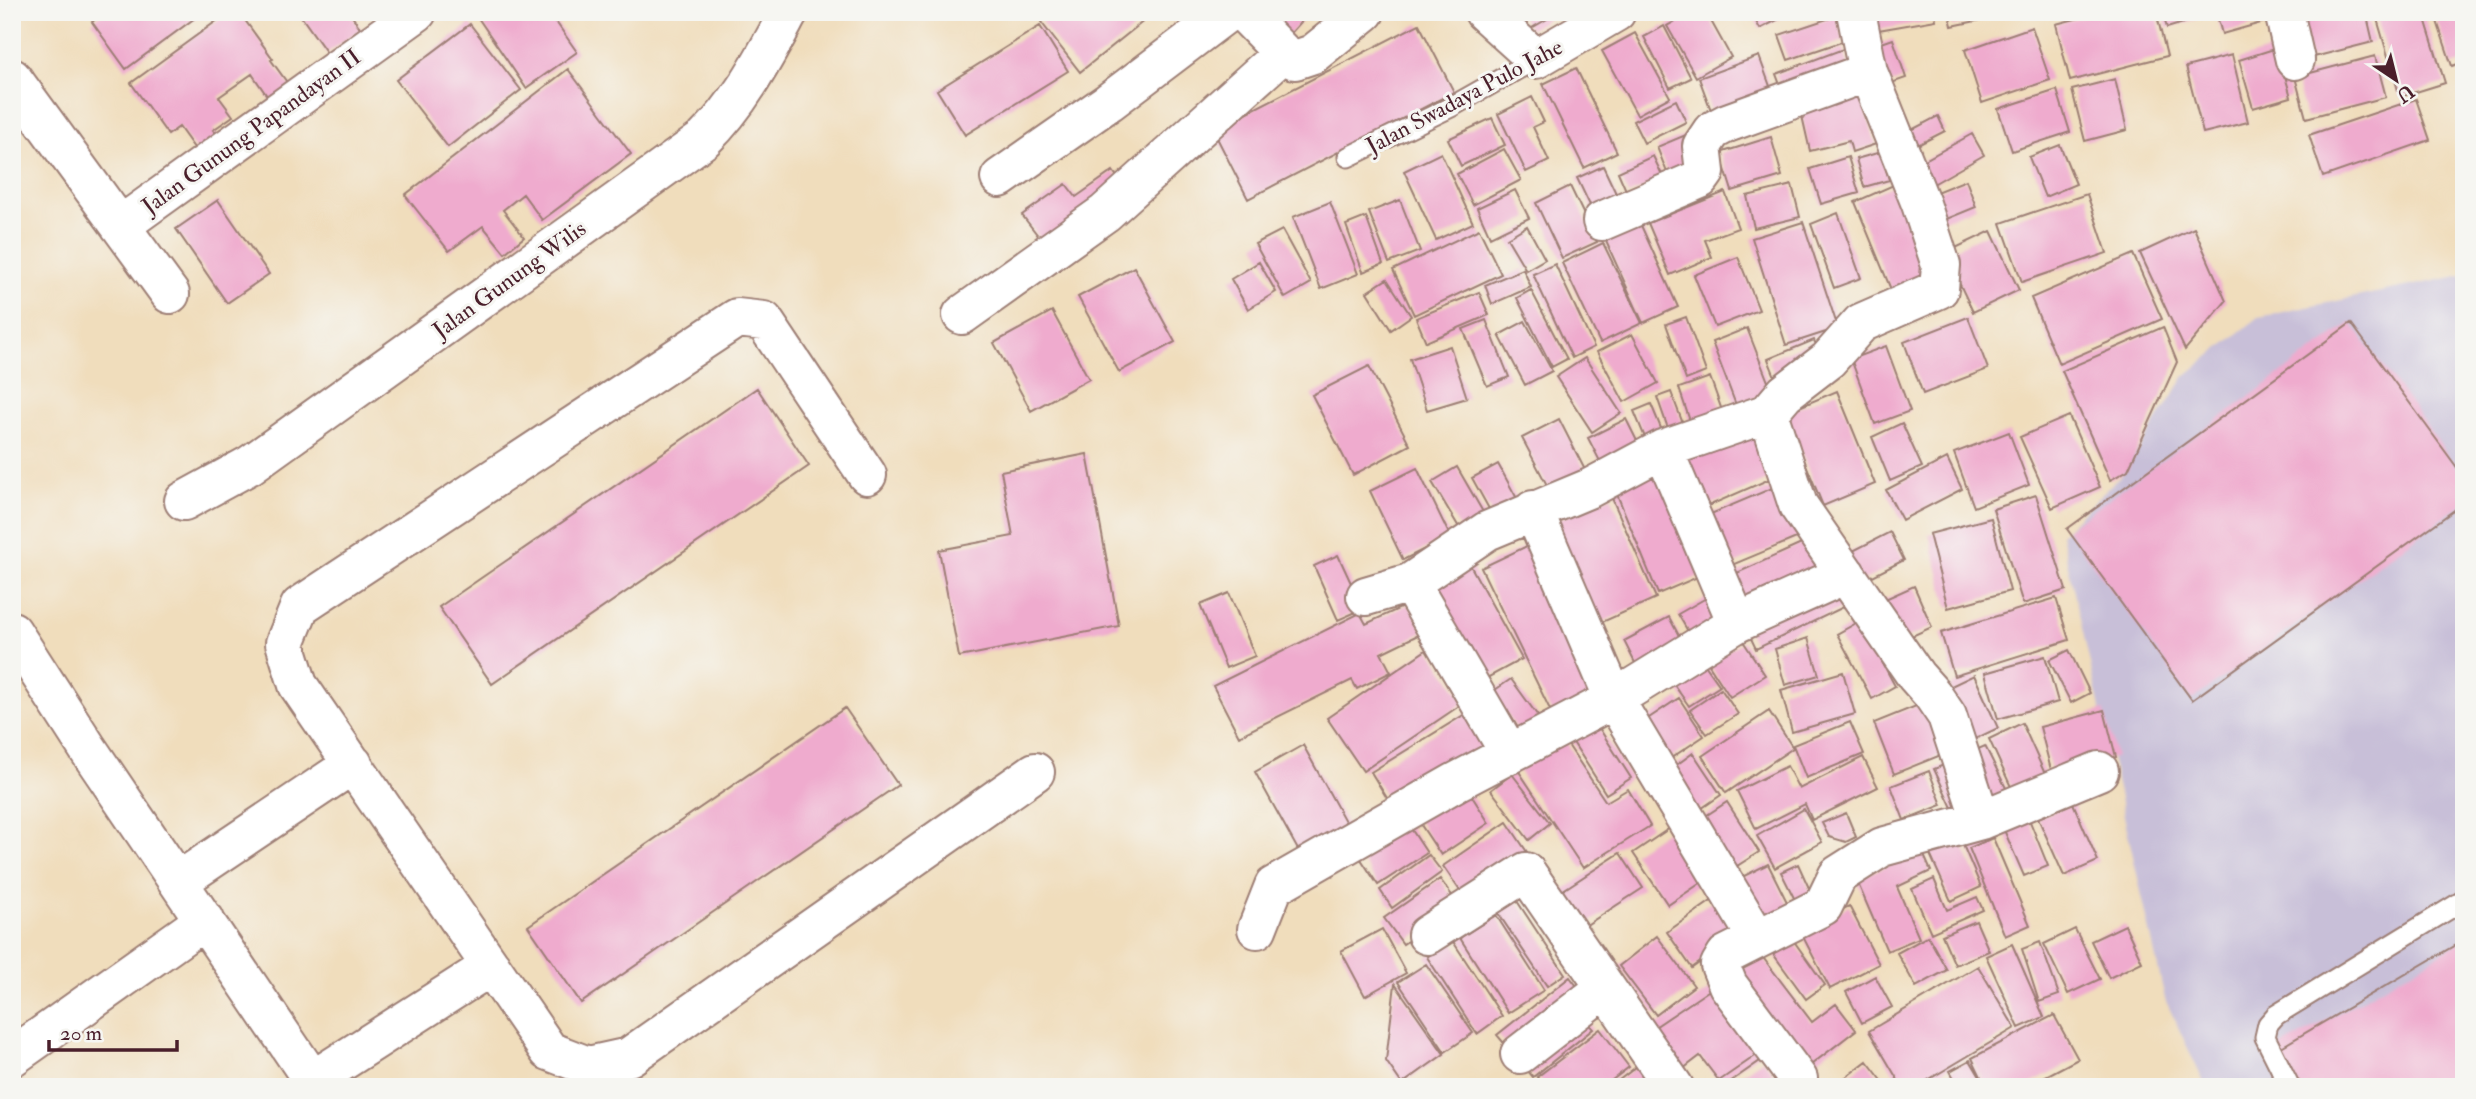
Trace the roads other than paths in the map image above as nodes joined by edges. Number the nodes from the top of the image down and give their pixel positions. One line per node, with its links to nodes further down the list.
1 (417, 12): 18 (street, Jalan Gunung Papandayan II)
2 (789, 12): 24 (street, Jalan Gunung Wilis)
3 (1228, 12): 16 (street)
4 (1243, 12): 10 (street)
5 (1365, 12): 10 (street)
6 (1484, 12): 11 (street)
7 (1616, 12): 11 (street, Jalan Swadaya Pulo Jahe)
8 (1856, 12): 13 (street)
9 (2284, 12): 12 (street)
10 (1283, 53): 20 (street)
11 (1536, 59): 15 (lane, Jalan Swadaya Pulo Jahe)
12 (2295, 60)
13 (1868, 72): 17 (street); 21 (street)
14 (12, 78): 18 (street)
15 (1348, 157)
16 (1000, 178)
17 (1602, 221)
18 (120, 226): 19 (street)
19 (170, 294)
20 (961, 315)
21 (1768, 413): 22 (street); 26 (street)
22 (1663, 449): 25 (street); 29 (street)
23 (867, 475): 33 (street)
24 (184, 501)
25 (1532, 510): 27 (street); 31 (street)
26 (1846, 574): 29 (street); 36 (street)
27 (1410, 583): 28 (street); 32 (street)
28 (1366, 596)
29 (1737, 623): 31 (street)
30 (19, 654): 37 (street)
31 (1614, 699): 32 (street); 42 (street)
32 (1510, 754): 40 (street)
33 (353, 764): 37 (street); 43 (street)
34 (2098, 771): 36 (street)
35 (1035, 772): 43 (street)
36 (1981, 820): 42 (street)
37 (179, 881): 39 (street)
38 (2464, 900): 50 (lane)
39 (205, 919): 46 (street); 48 (street)
40 (1257, 929)
41 (1427, 936): 44 (street)
42 (1757, 938): 47 (street)
43 (491, 966): 48 (street)
44 (1604, 989): 45 (street); 49 (street)
45 (1520, 1054)
46 (12, 1057)
47 (1798, 1080)
48 (315, 1084)
49 (1674, 1087)
50 (2290, 1087)

